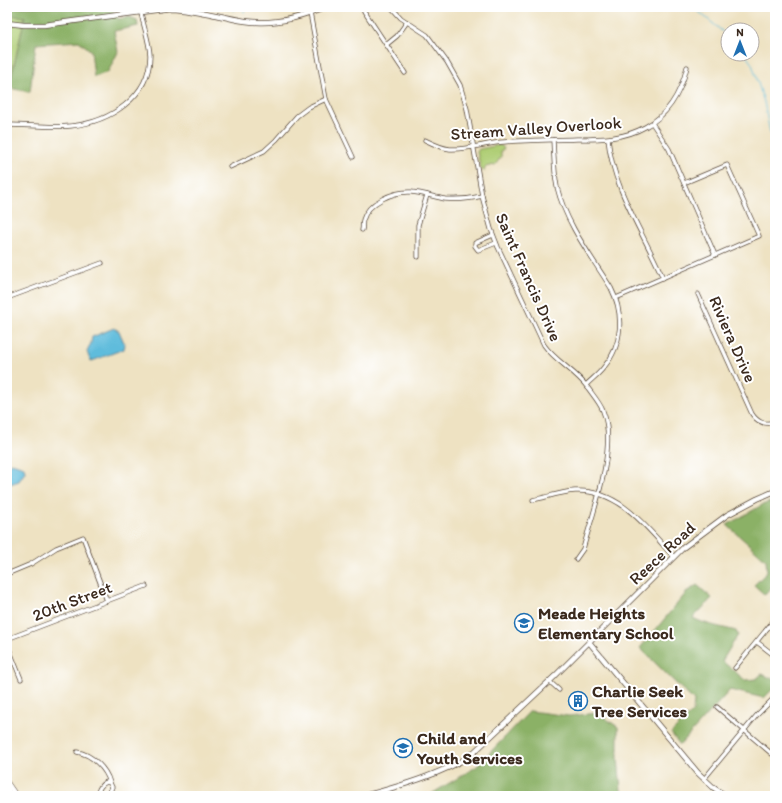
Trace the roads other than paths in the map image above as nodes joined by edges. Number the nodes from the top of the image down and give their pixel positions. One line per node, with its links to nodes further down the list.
1 (326, 7): 7 (street)
2 (391, 7): 8 (street, Saint Francis Drive)
3 (774, 7): 6 (street)
4 (140, 9): 7 (street); 9 (street); 15 (street)
5 (364, 11): 10 (street)
6 (775, 11)
7 (310, 13): 13 (street)
8 (407, 22): 10 (street); 19 (street, Saint Francis Drive)
9 (7, 23)
10 (386, 45): 12 (street)
11 (687, 67): 14 (street, Stream Valley Overlook)
12 (405, 73)
13 (326, 99): 20 (street); 21 (street)
14 (652, 123): 16 (street, Stream Valley Overlook); 22 (street)
15 (7, 125)
16 (608, 138): 18 (street, Stream Valley Overlook); 31 (street)
17 (425, 140): 19 (street, Stream Valley Overlook)
18 (553, 140): 19 (street, Stream Valley Overlook); 34 (street)
19 (474, 146): 24 (street, Saint Francis Drive)
20 (353, 157)
21 (230, 167)
22 (684, 183): 28 (street); 28 (street)
23 (427, 195): 24 (street); 25 (street); 29 (street)
24 (482, 196): 26 (street, Saint Francis Drive)
25 (362, 230)
26 (493, 235): 27 (street, Saint Francis Drive); 27 (street)
27 (496, 243): 35 (street, Saint Francis Drive)
28 (716, 255): 31 (street)
29 (418, 257)
30 (102, 264): 33 (street)
31 (663, 278): 34 (street)
32 (698, 294): 36 (street, Riviera Drive)
33 (7, 298)
34 (616, 298): 35 (street)
35 (586, 385): 38 (street, Saint Francis Drive)
36 (775, 422)
37 (775, 491): 40 (street, Reece Road)
38 (598, 494): 39 (street); 40 (street); 41 (street, Saint Francis Drive)
39 (533, 500)
40 (674, 557): 47 (street, Reece Road)
41 (576, 560)
42 (7, 574): 44 (street)
43 (146, 586): 44 (street, 20th Street)
44 (107, 601): 46 (street, 20th Street)
45 (775, 619): 48 (street)
46 (7, 640)
47 (589, 642): 53 (street, Reece Road); 60 (street)
48 (757, 642): 50 (street); 51 (street)
49 (7, 644): 52 (street)
50 (775, 656)
51 (735, 668)
52 (21, 679)
53 (549, 681): 54 (street); 67 (street, Reece Road)
54 (559, 690)
55 (775, 697): 57 (street)
56 (716, 707): 57 (street)
57 (744, 731): 59 (street); 60 (street)
58 (77, 752): 61 (street)
59 (772, 754)
60 (704, 779): 68 (street)
61 (110, 782): 63 (street); 65 (street)
62 (7, 783): 64 (main road)
63 (109, 794): 66 (street)
64 (16, 796)
65 (98, 796)
66 (115, 796)
67 (364, 796)
68 (726, 796)

